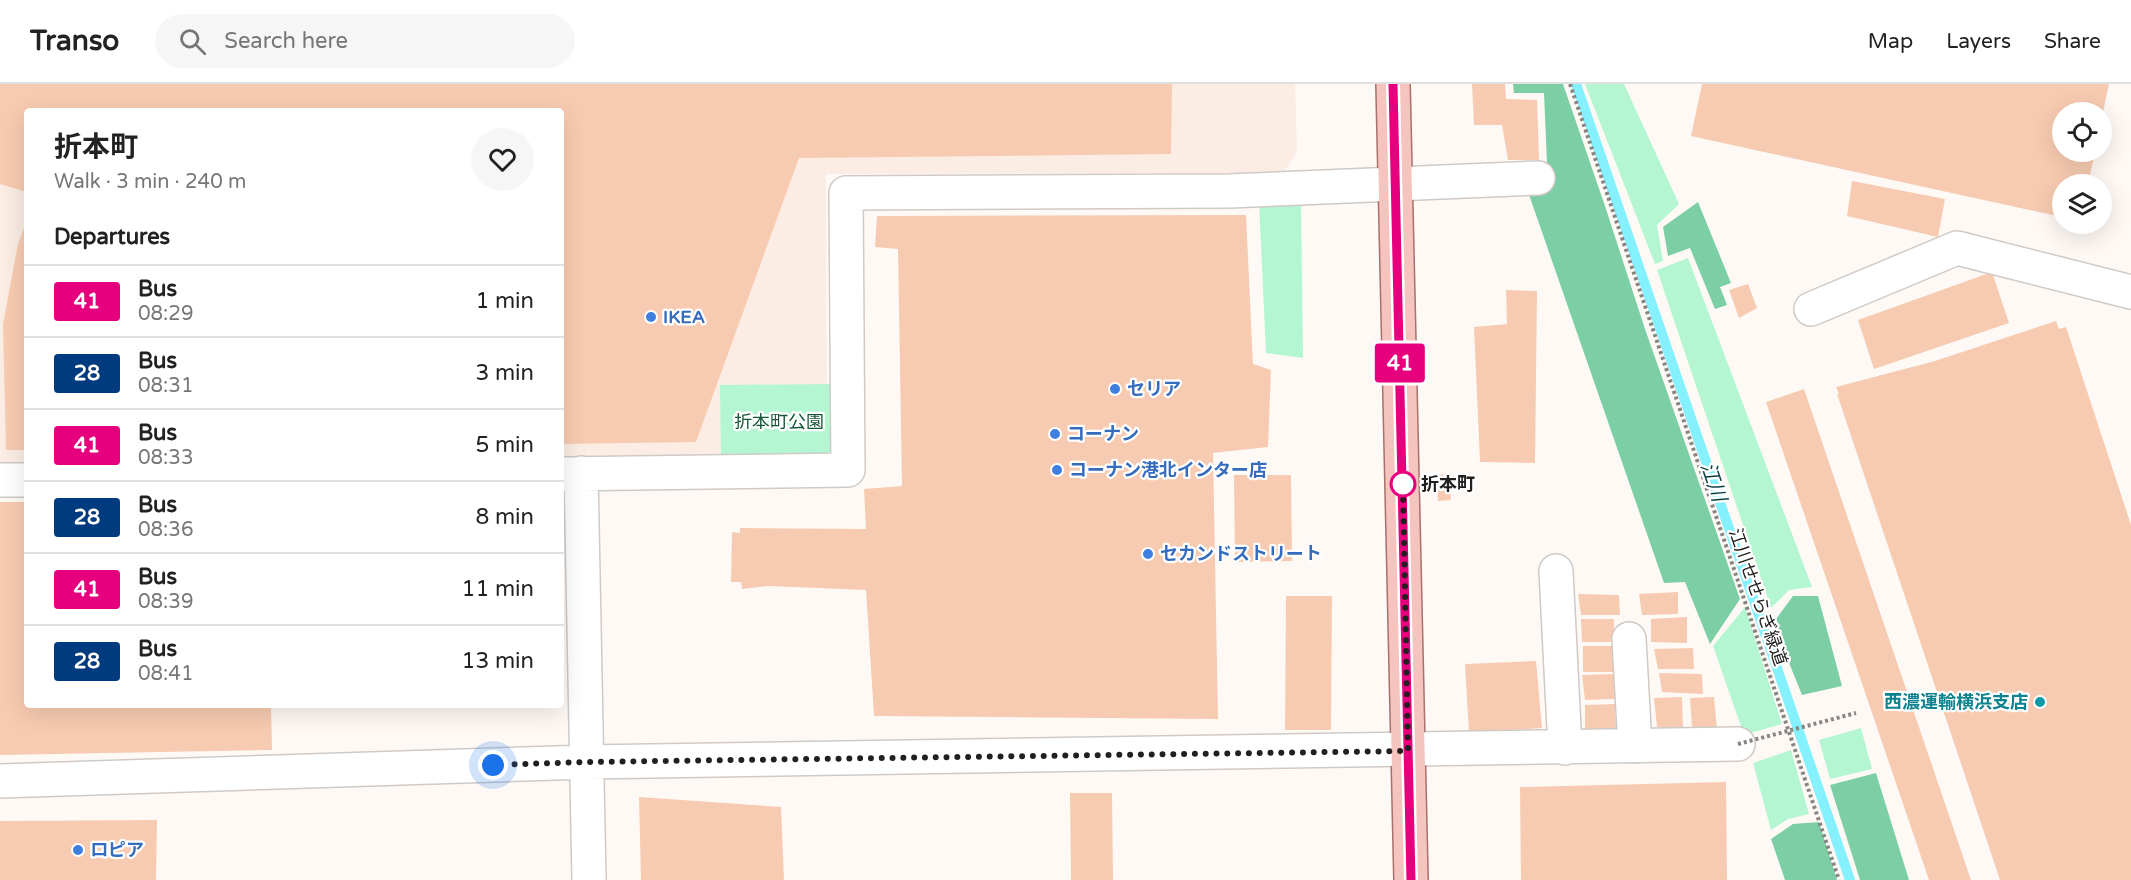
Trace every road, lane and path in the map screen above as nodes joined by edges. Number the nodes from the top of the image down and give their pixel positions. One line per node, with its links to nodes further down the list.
1 (1393, 84): 4 (main road)
2 (1570, 84): 21 (path, 江川せせらぎ緑道)
3 (1538, 178): 4 (street)
4 (1396, 183): 7 (street); 16 (main road)
5 (2131, 292): 6 (street)
6 (1810, 309)
7 (571, 473): 17 (street)
8 (0, 480): 9 (street)
9 (24, 480)
10 (1556, 571): 15 (street)
11 (1629, 639): 14 (street)
12 (1856, 713): 13 (path, bridge)
13 (1738, 744): 14 (street)
14 (1635, 746): 15 (street)
15 (1565, 748): 16 (street)
16 (1408, 751): 17 (street); 20 (main road)
17 (587, 762): 18 (street); 19 (street)
18 (0, 781)
19 (590, 880)
20 (1411, 880)
21 (1839, 880)

